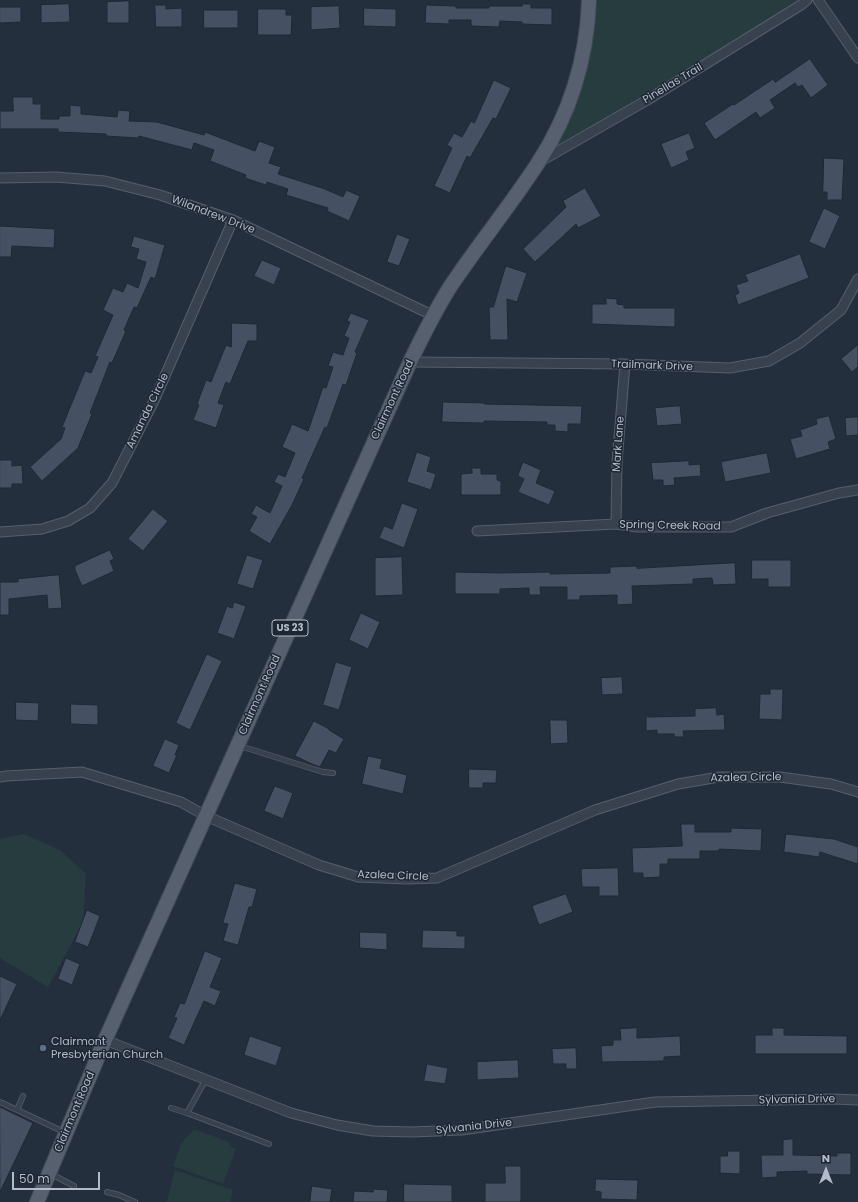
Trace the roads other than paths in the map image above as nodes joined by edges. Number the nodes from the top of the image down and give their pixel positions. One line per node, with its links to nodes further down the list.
1 (588, 0): 5 (main road, US 23)
2 (807, 0): 5 (street, Pinellas Trail)
3 (818, 0): 4 (street)
4 (858, 58)
5 (538, 163): 9 (main road, Clairmont Road / US 23)
6 (0, 178): 7 (street, Wilandrew Drive)
7 (233, 220): 9 (street, Wilandrew Drive); 15 (street, Amanda Circle)
8 (858, 279): 11 (street, Trailmark Drive)
9 (434, 316): 10 (main road, Clairmont Road / US 23)
10 (410, 362): 11 (street, Trailmark Drive); 16 (main road, Clairmont Road / US 23)
11 (625, 364): 13 (street, Mark Lane)
12 (858, 490): 13 (street, Spring Creek Road)
13 (616, 524): 14 (street, Spring Creek Road)
14 (477, 531)
15 (0, 532)
16 (238, 745): 17 (lane); 20 (main road, Clairmont Road / US 23)
17 (333, 773)
18 (0, 777): 20 (street, Azalea Circle)
19 (858, 792): 20 (street, Azalea Circle)
20 (206, 816): 21 (main road, Clairmont Road / US 23)
21 (105, 1040): 22 (street, Sylvania Drive); 29 (main road, Clairmont Road / US 23)
22 (206, 1079): 24 (street, Sylvania Drive); 28 (lane)
23 (23, 1096): 27 (lane)
24 (858, 1100)
25 (0, 1102): 27 (lane)
26 (171, 1108): 28 (lane)
27 (17, 1110): 29 (lane)
28 (187, 1113): 30 (lane)
29 (66, 1133): 31 (main road, Clairmont Road / US 23)
30 (269, 1144)
31 (50, 1174): 32 (lane); 34 (main road, Clairmont Road / US 23)
32 (74, 1186)
33 (106, 1192): 35 (lane)
34 (37, 1202)
35 (135, 1202)

